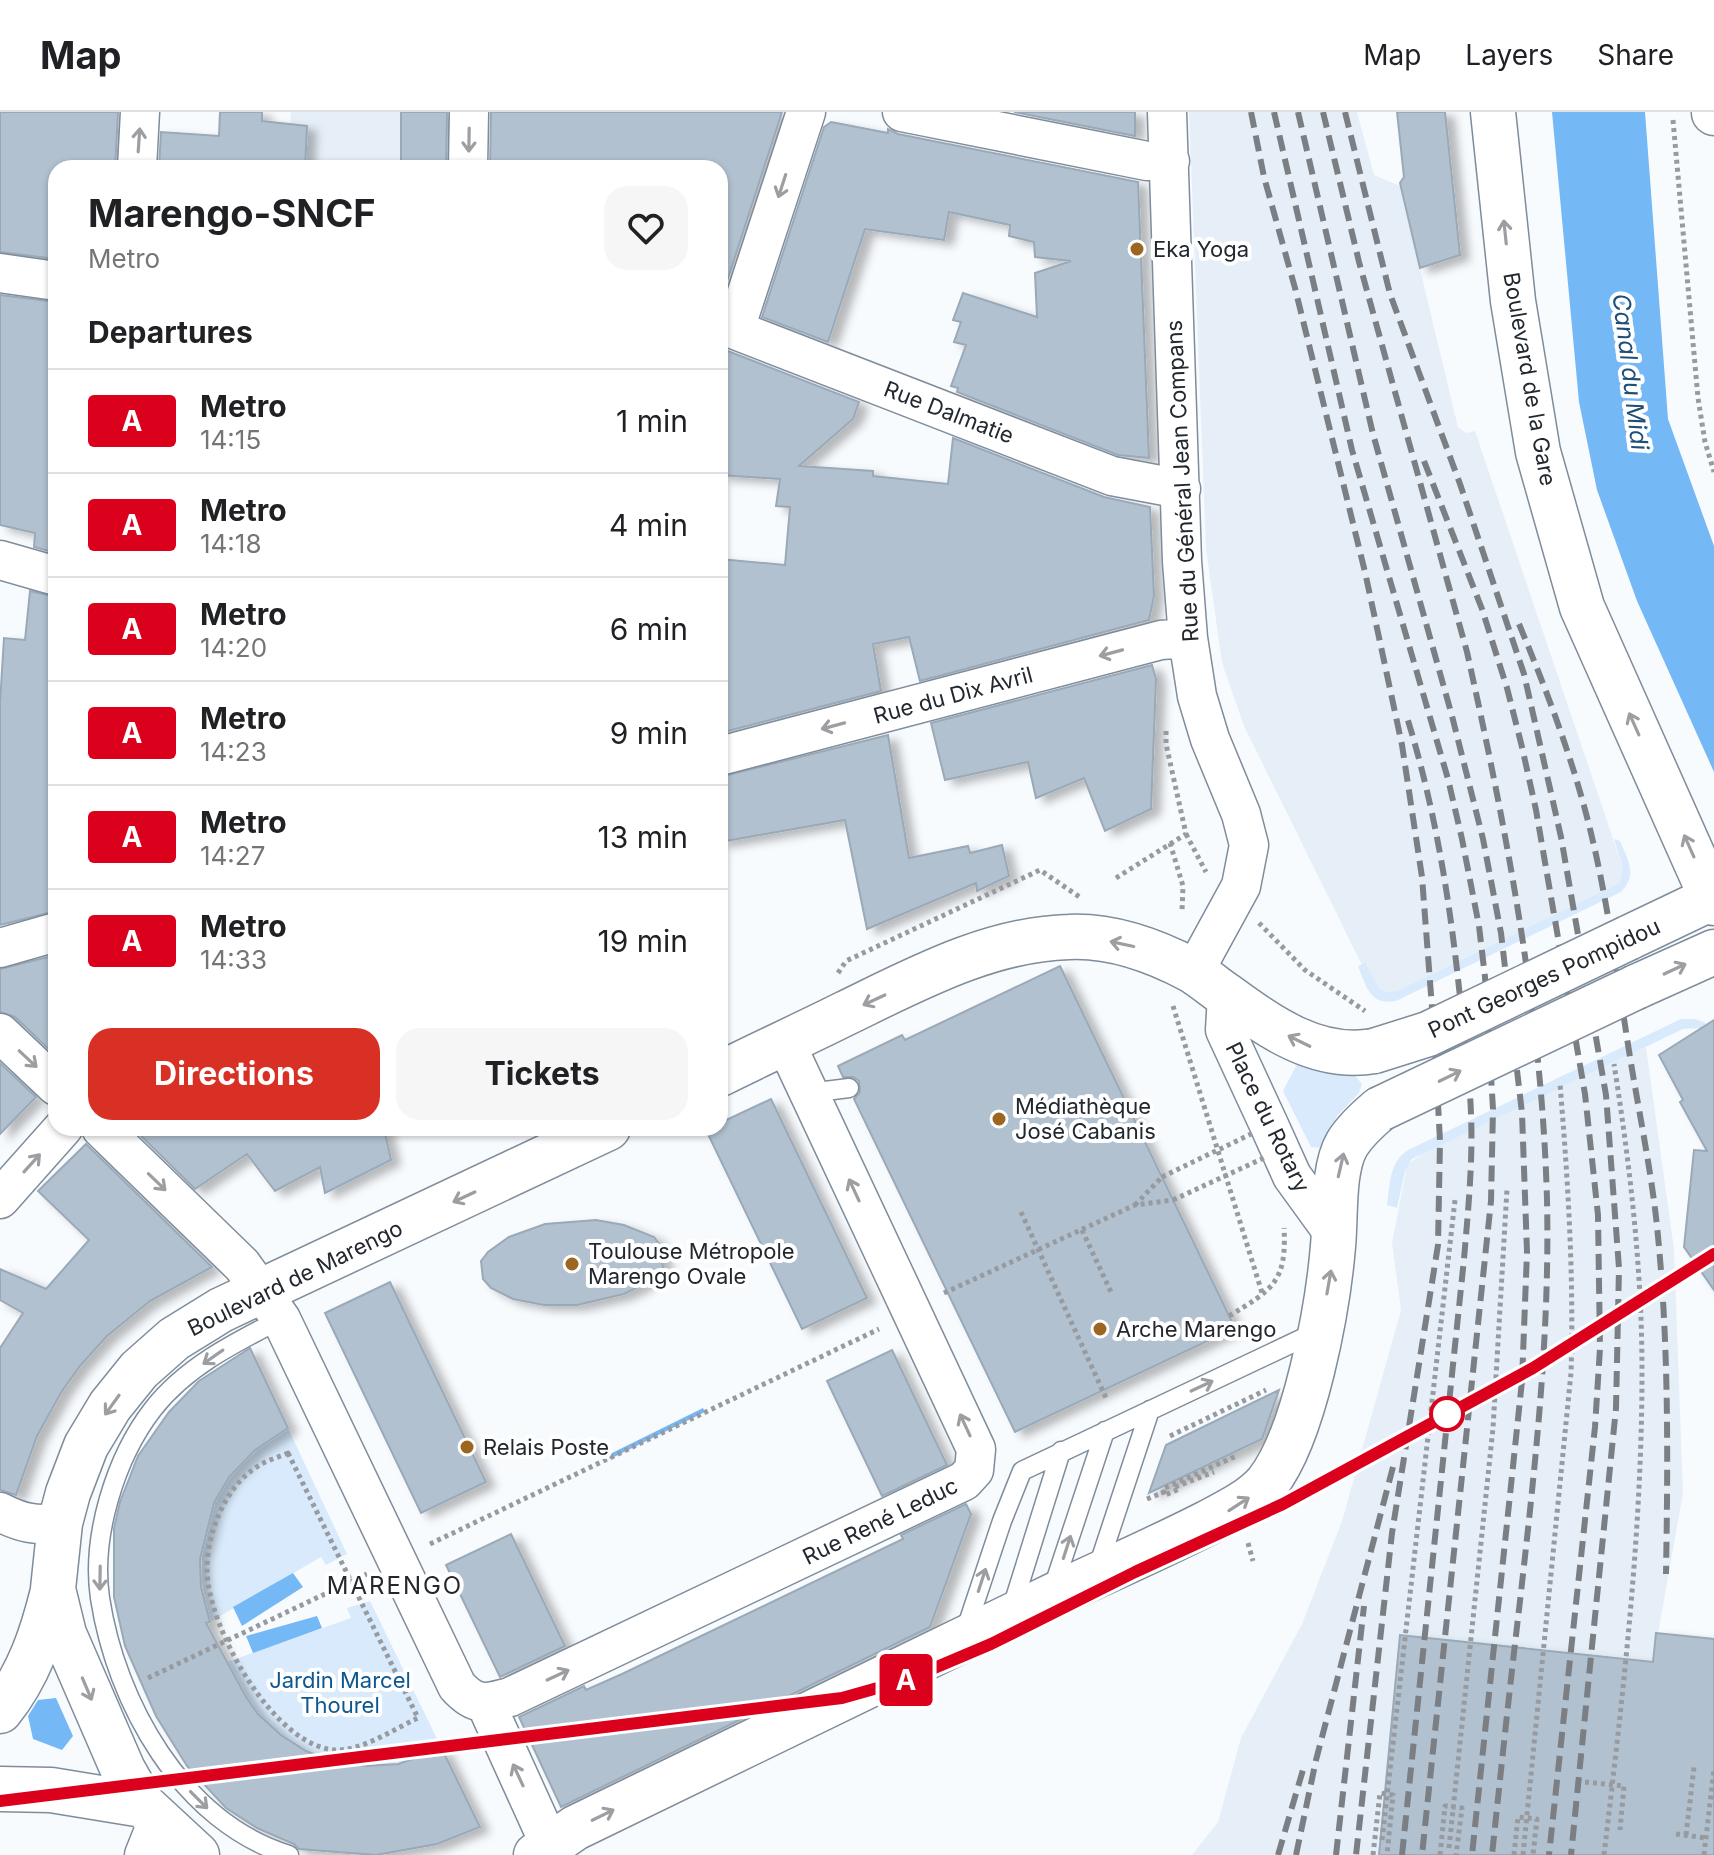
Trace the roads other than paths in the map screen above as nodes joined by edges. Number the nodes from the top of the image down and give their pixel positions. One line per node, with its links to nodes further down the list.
1 (140, 112): 7 (street, one-way to 1)
2 (469, 112): 8 (street, one-way to 8)
3 (806, 112): 12 (street, one-way to 12)
4 (902, 112): 9 (street)
5 (1167, 112): 9 (street, Rue du Général Jean Compans)
6 (1493, 112): 19 (main road, Boulevard de la Gare, one-way to 6)
7 (137, 160)
8 (468, 160)
9 (1170, 161): 14 (street, Rue du Général Jean Compans)
10 (0, 273): 11 (street)
11 (48, 280)
12 (728, 323)
13 (728, 326): 14 (street, Rue Dalmatie)
14 (1181, 489): 17 (street, Rue du Général Jean Compans)
15 (0, 560): 16 (street)
16 (48, 574)
17 (1188, 638): 18 (street, Rue du Dix Avril, one-way to 18); 23 (street, Rue du Général Jean Compans)
18 (728, 754)
19 (1713, 899): 23 (main road, Pont Georges Pompidou, one-way to 23, bridge)
20 (48, 934): 21 (street)
21 (0, 948)
22 (1714, 952): 34 (main road, Place du Rotary, one-way to 22, bridge)
23 (1197, 987): 25 (main road, one-way to 25); 34 (street, Place du Rotary)
24 (0, 1033): 27 (street, one-way to 27)
25 (785, 1042): 26 (main road); 29 (street, Rue René Leduc)
26 (728, 1070)
27 (48, 1078)
28 (849, 1088): 29 (lane)
29 (809, 1093): 47 (street, Rue René Leduc, one-way to 29)
30 (56, 1136): 33 (street, one-way to 30)
31 (109, 1136): 35 (street, one-way to 35)
32 (593, 1136): 35 (main road, Boulevard de Marengo, one-way to 35)
33 (0, 1199)
34 (1334, 1234): 36 (main road, one-way to 34)
35 (271, 1305): 41 (main road, Boulevard de Marengo, one-way to 41); 47 (street); 53 (lane, one-way to 53)
36 (1320, 1330): 37 (lane, one-way to 36); 42 (main road, one-way to 36)
37 (1150, 1410): 38 (lane); 42 (lane)
38 (1105, 1431): 39 (lane); 44 (lane, one-way to 38)
39 (1061, 1451): 45 (lane); 46 (lane, one-way to 39)
40 (0, 1512): 41 (street)
41 (60, 1523): 43 (main road, Boulevard de Marengo)
42 (1094, 1577): 44 (main road)
43 (53, 1589): 48 (main road); 50 (main road, Boulevard de Marengo, one-way to 50)
44 (1050, 1598): 45 (main road)
45 (1009, 1617): 46 (main road)
46 (962, 1639): 51 (main road, one-way to 46)
47 (486, 1704): 51 (street, one-way to 47)
48 (0, 1711)
49 (0, 1789): 50 (main road)
50 (148, 1827): 52 (main road, Boulevard de Marengo)
51 (543, 1850)
52 (197, 1855)
53 (289, 1855)

